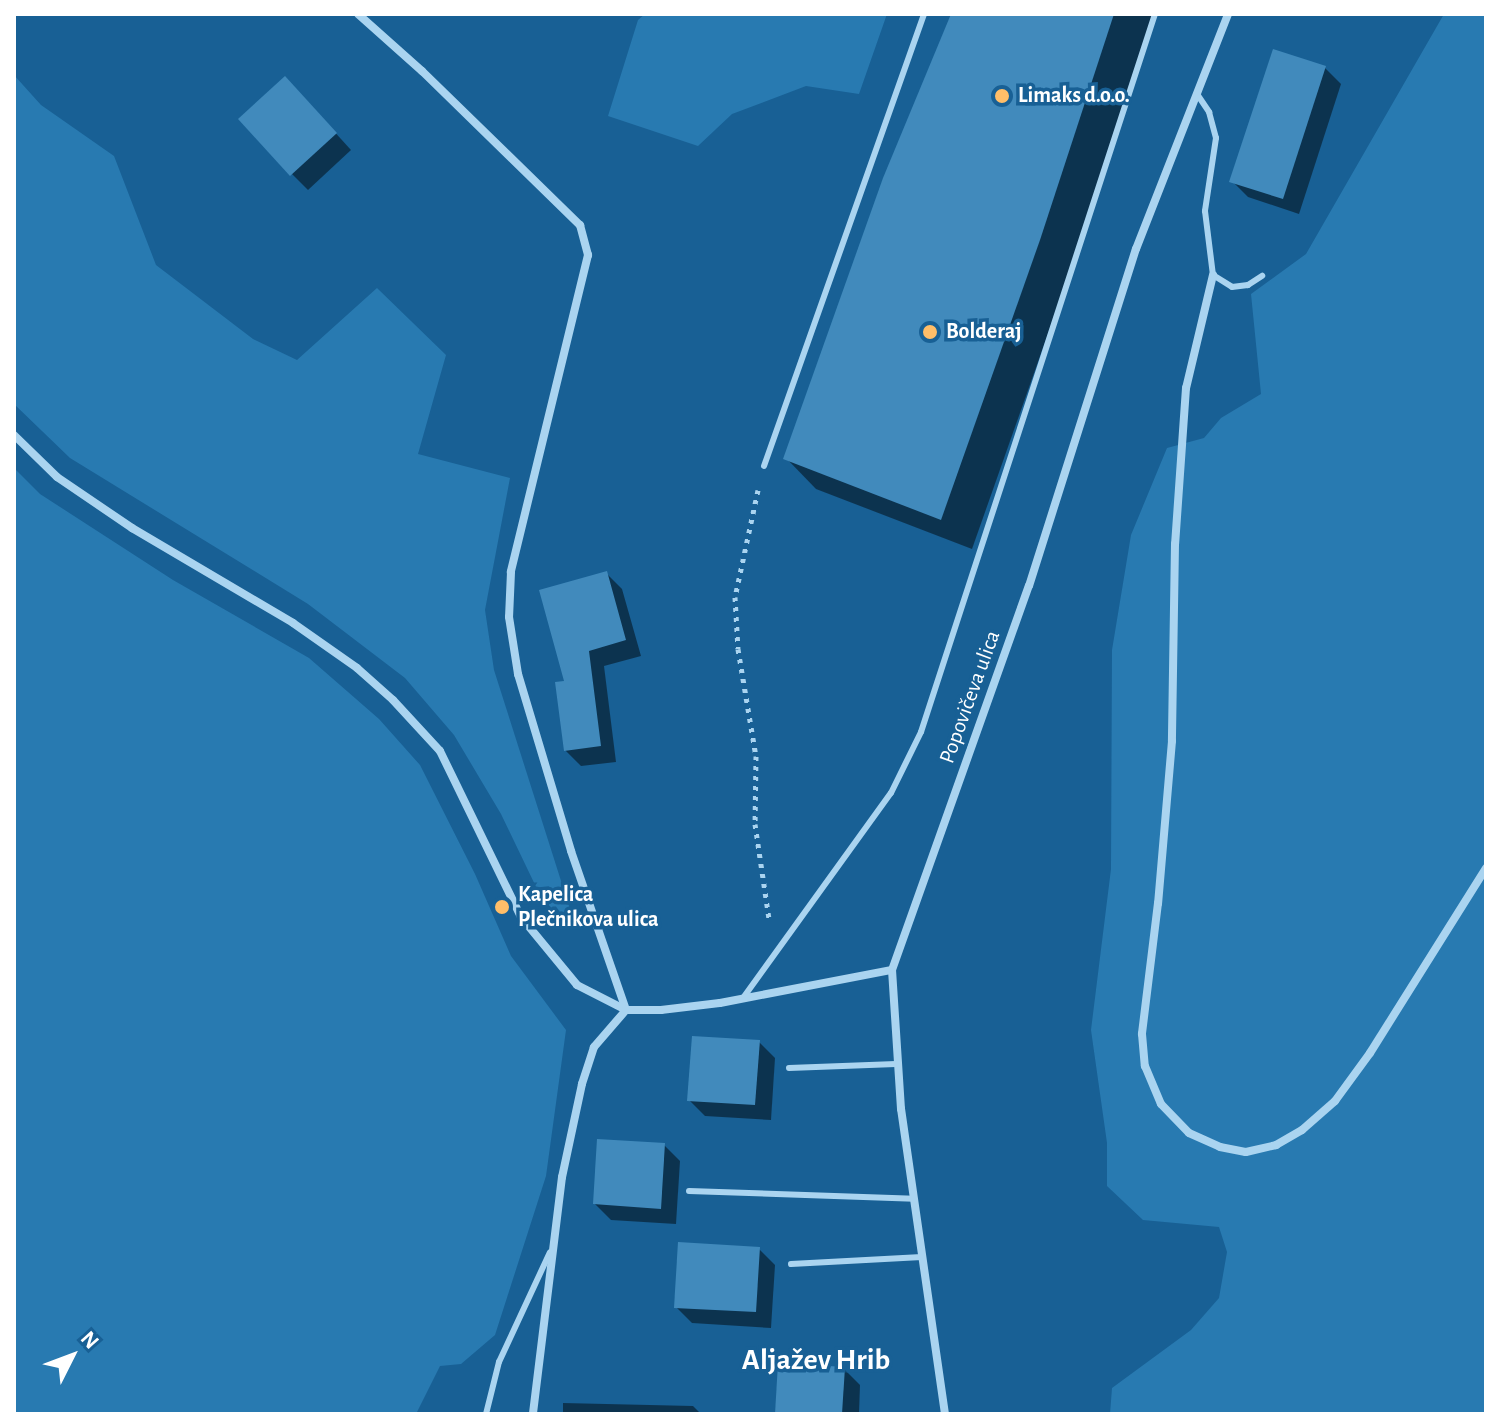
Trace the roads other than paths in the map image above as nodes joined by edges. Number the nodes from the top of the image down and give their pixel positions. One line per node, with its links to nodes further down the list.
1 (358, 14): 13 (street)
2 (924, 14): 9 (lane)
3 (1155, 14): 12 (lane)
4 (1228, 14): 5 (street, Popovičeva ulica)
5 (1197, 94): 6 (lane); 11 (street, Popovičeva ulica)
6 (1213, 275): 7 (lane); 10 (street)
7 (1262, 276)
8 (14, 435): 13 (street)
9 (764, 466)
10 (1486, 868)
11 (892, 970): 12 (street); 14 (street, Popovičeva ulica)
12 (743, 998): 13 (street)
13 (626, 1010): 18 (street)
14 (896, 1064): 15 (lane); 17 (street, Popovičeva ulica)
15 (789, 1068)
16 (689, 1191): 17 (lane)
17 (914, 1199): 19 (street, Popovičeva ulica)
18 (554, 1245): 21 (lane); 22 (street)
19 (922, 1257): 20 (lane); 23 (street, Popovičeva ulica)
20 (791, 1264)
21 (486, 1414)
22 (533, 1414)
23 (945, 1414)

